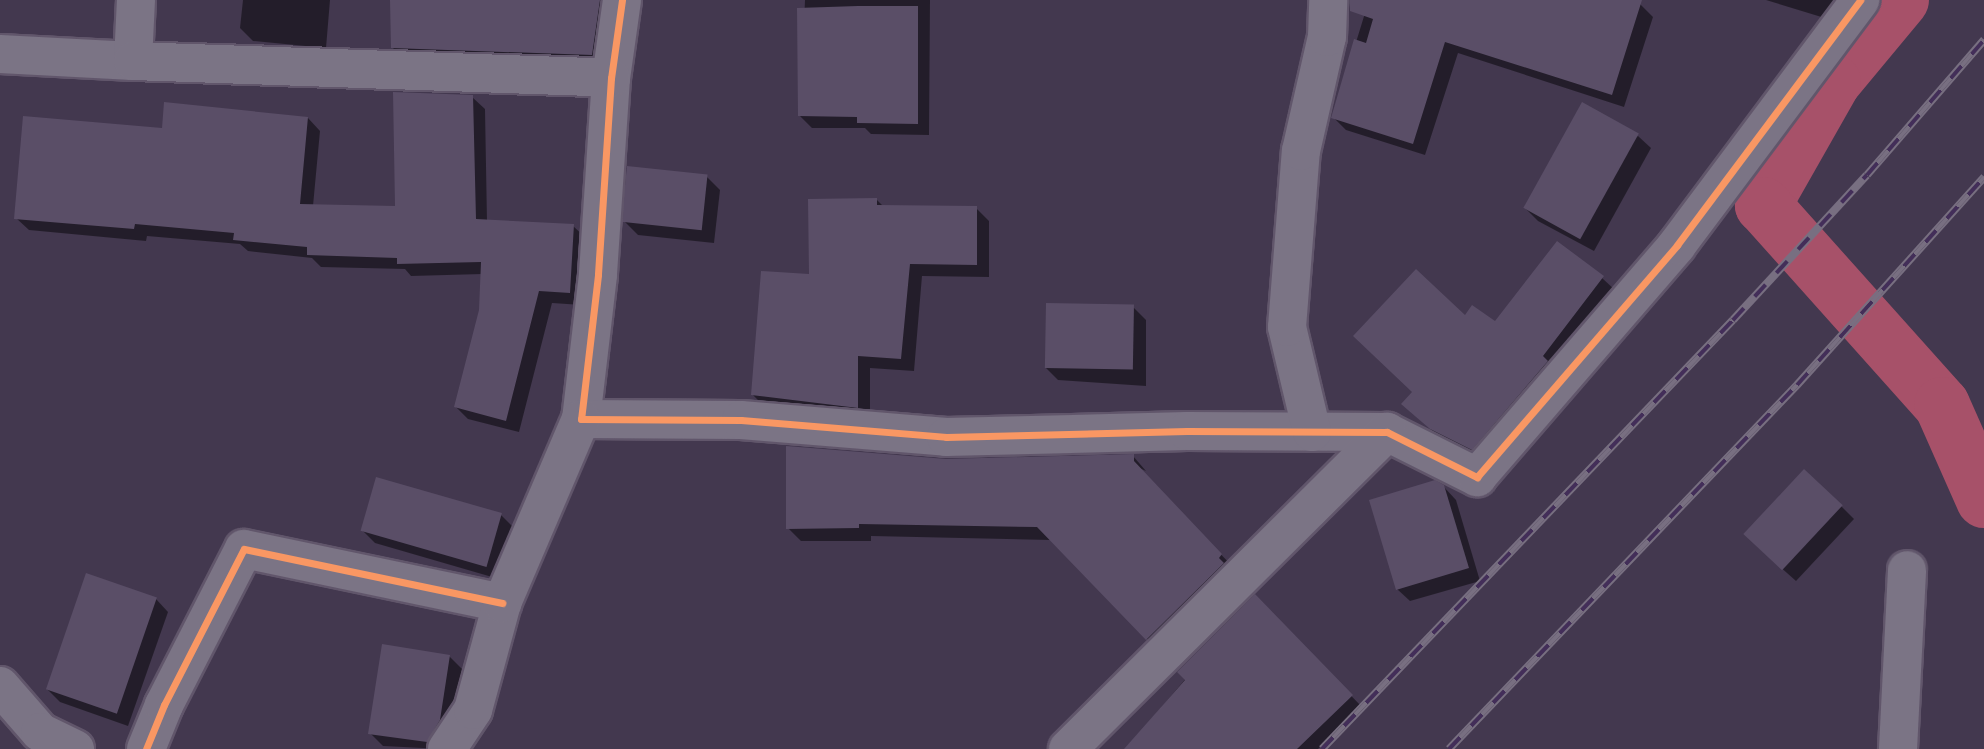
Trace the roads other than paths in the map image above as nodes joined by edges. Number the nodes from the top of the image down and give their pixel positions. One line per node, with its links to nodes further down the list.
1 (136, 0): 6 (street)
2 (622, 0): 7 (street)
3 (1328, 0): 9 (street)
4 (1860, 0): 10 (street)
5 (0, 54): 6 (street)
6 (133, 61): 7 (street)
7 (611, 78): 8 (street)
8 (581, 419): 9 (street); 12 (street)
9 (1312, 432): 10 (street)
10 (1387, 432): 17 (street)
11 (1907, 570): 18 (street)
12 (502, 603): 15 (street); 16 (street)
13 (0, 686): 14 (street)
14 (75, 749)
15 (146, 749)
16 (447, 749)
17 (1068, 749)
18 (1898, 749)

